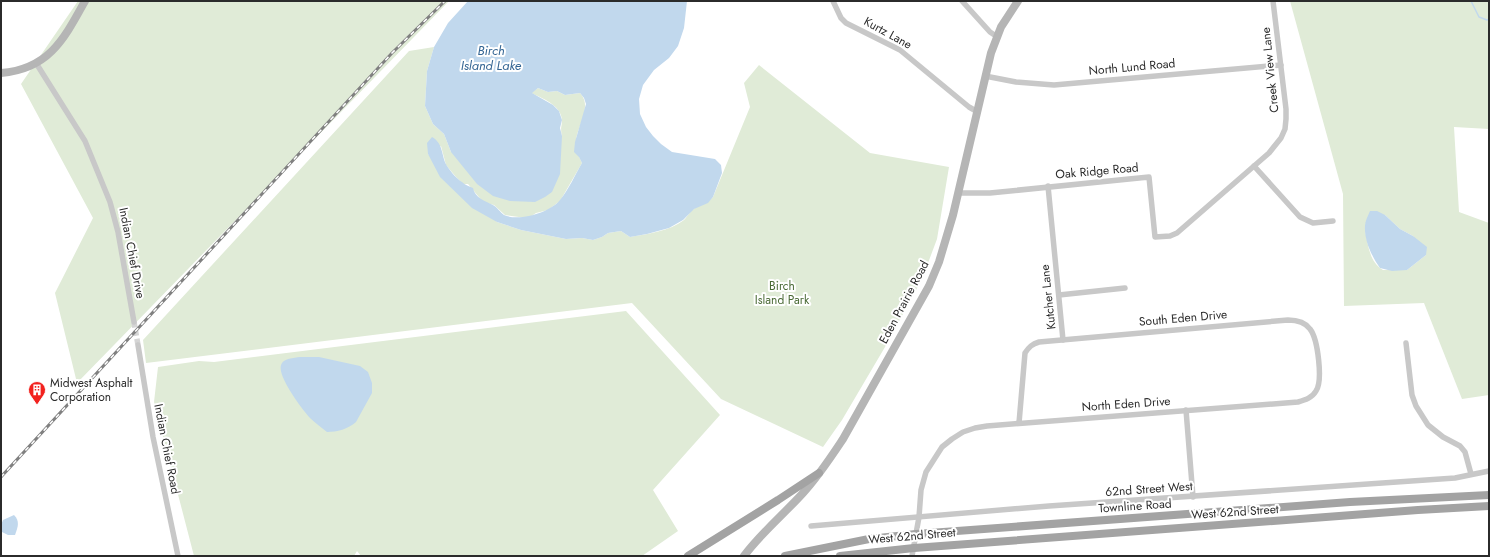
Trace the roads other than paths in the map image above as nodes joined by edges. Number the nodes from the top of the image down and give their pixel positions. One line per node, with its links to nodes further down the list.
1 (85, 1): 7 (main road)
2 (833, 1): 11 (street, Kurtz Lane)
3 (962, 1): 6 (street)
4 (1018, 1): 6 (main road, Eden Prairie Road)
5 (1273, 1): 8 (street, Creek View Lane)
6 (996, 36): 10 (main road, Eden Prairie Road)
7 (36, 63): 9 (main road); 18 (street, Indian Chief Drive)
8 (1281, 64): 10 (street, North Lund Road); 12 (street, Creek View Lane)
9 (1, 73)
10 (985, 76): 11 (main road, Eden Prairie Road)
11 (976, 111): 14 (main road, Eden Prairie Road)
12 (1254, 166): 13 (street, Oak Ridge Road); 15 (street)
13 (1048, 186): 14 (street, Oak Ridge Road); 17 (street, Kutcher Lane)
14 (958, 193): 26 (main road, Eden Prairie Road)
15 (1333, 221)
16 (1126, 288): 17 (street)
17 (1059, 295): 20 (street, Kutcher Lane)
18 (134, 322)
19 (1304, 324): 20 (street, South Eden Drive); 23 (street, North Eden Drive)
20 (1063, 340): 24 (street, Kutcher Lane)
21 (1406, 342): 27 (street)
22 (138, 345): 36 (street, Indian Chief Road)
23 (1186, 410): 24 (street, North Eden Drive); 29 (street)
24 (1019, 423): 31 (street, North Eden Drive)
25 (1489, 471): 27 (street, 62nd Street West)
26 (819, 473): 35 (main road, Eden Prairie Road); 37 (main road)
27 (1471, 474): 29 (street, 62nd Street West)
28 (1489, 495): 33 (main road, Townline Road)
29 (1193, 497): 31 (street, 62nd Street West)
30 (1489, 506): 34 (main road, West 62nd Street)
31 (919, 517): 32 (street, 62nd Street West); 33 (street, North Eden Drive)
32 (811, 526)
33 (916, 534): 34 (street, North Eden Drive); 38 (main road, Townline Road)
34 (913, 552): 39 (main road, West 62nd Street)
35 (746, 554)
36 (178, 556)
37 (688, 556)
38 (785, 556)
39 (840, 556)

